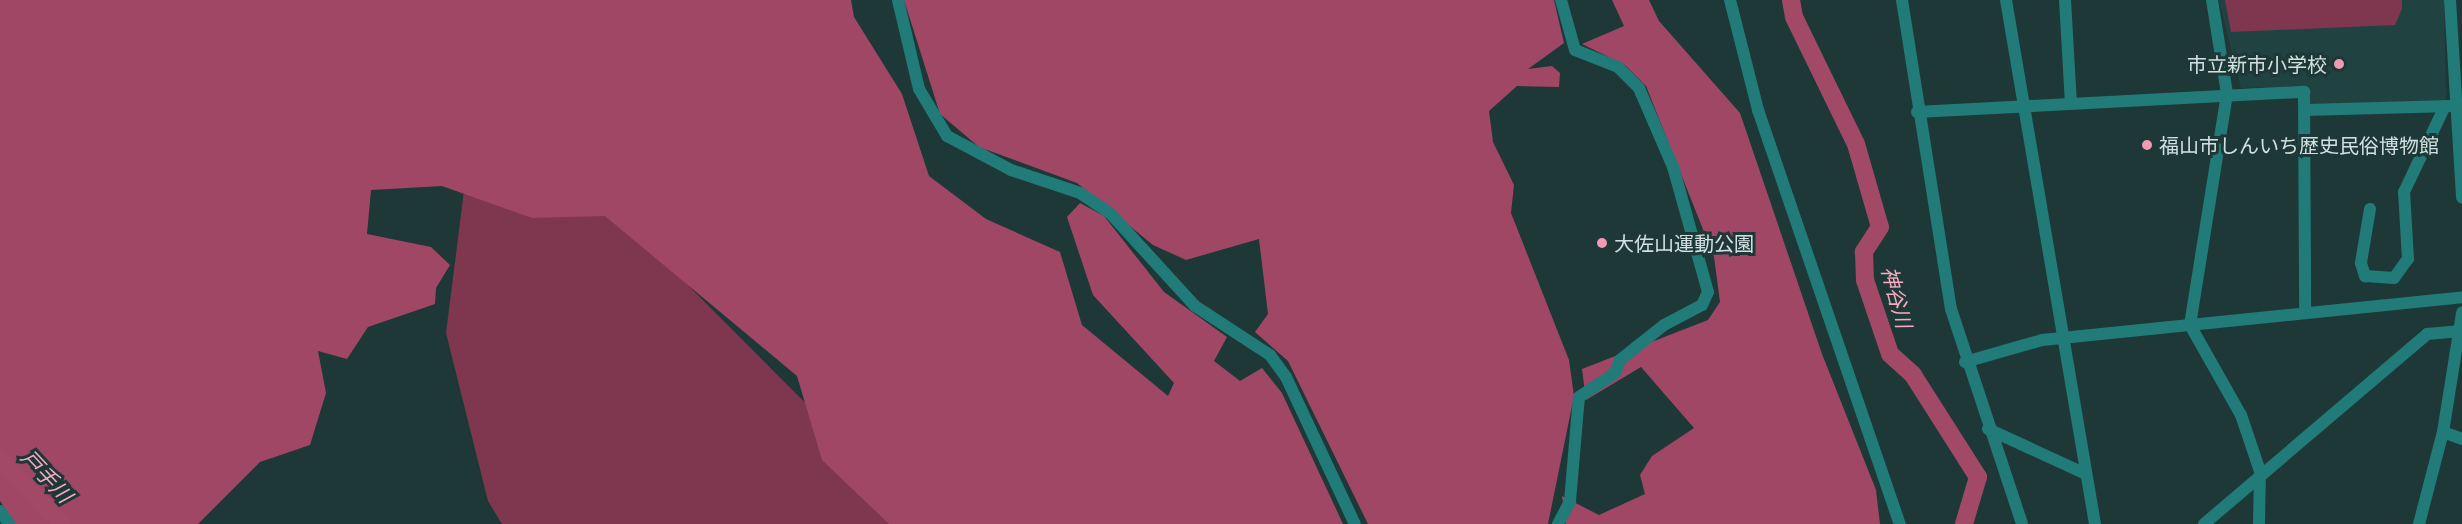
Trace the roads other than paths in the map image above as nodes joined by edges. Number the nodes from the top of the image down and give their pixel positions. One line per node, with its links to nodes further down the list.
1 (898, 0): 32 (street)
2 (1561, 0): 33 (street)
3 (1730, 0): 34 (street)
4 (1902, 0): 15 (street)
5 (2006, 0): 12 (street)
6 (2064, 0): 11 (street)
7 (2212, 0): 10 (street)
8 (2450, 0): 9 (street)
9 (2458, 86): 13 (street)
10 (2227, 94): 11 (street); 14 (street); 21 (street)
11 (2071, 103): 12 (street)
12 (2024, 106): 15 (street); 23 (street)
13 (2450, 106): 14 (street); 16 (street); 17 (street)
14 (2306, 110): 19 (street)
15 (1917, 112): 24 (street)
16 (2462, 198)
17 (2370, 209)
18 (2462, 297): 19 (street)
19 (2305, 313): 21 (street)
20 (2462, 313): 22 (street)
21 (2190, 325): 23 (street); 28 (street)
22 (2461, 331): 26 (street); 28 (street)
23 (2064, 338): 24 (street); 29 (street)
24 (1965, 362): 25 (street)
25 (1988, 429): 29 (street); 35 (street)
26 (2443, 432): 27 (street); 39 (street)
27 (2462, 439)
28 (2260, 471): 37 (street); 38 (street)
29 (2086, 474): 36 (street)
30 (0, 511): 31 (street)
31 (9, 524)
32 (1355, 524)
33 (1558, 524)
34 (1900, 524)
35 (2022, 524)
36 (2095, 524)
37 (2204, 524)
38 (2259, 524)
39 (2419, 524)

